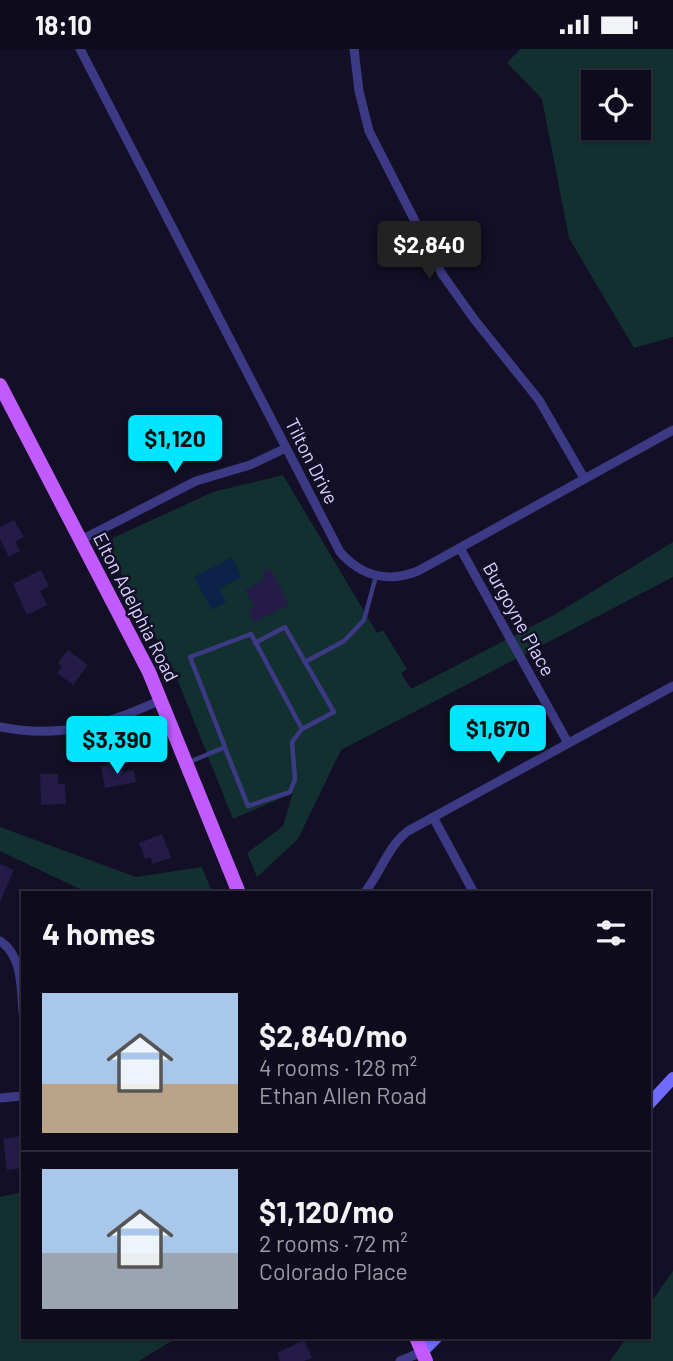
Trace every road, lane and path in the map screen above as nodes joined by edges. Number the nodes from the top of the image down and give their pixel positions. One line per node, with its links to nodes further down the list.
1 (80, 49): 5 (street, Tilton Drive)
2 (354, 49): 6 (street)
3 (0, 385): 7 (main road, Elton Adelphia Road)
4 (673, 430): 6 (street)
5 (286, 448): 7 (street); 9 (street, Tilton Drive)
6 (584, 478): 8 (street)
7 (81, 540): 13 (main road, Elton Adelphia Road)
8 (460, 548): 9 (street); 16 (street, Burgoyne Place)
9 (376, 576): 11 (lane)
10 (255, 643): 11 (lane); 15 (lane); 17 (lane)
11 (305, 662): 15 (lane)
12 (673, 685): 16 (street)
13 (161, 700): 14 (street); 18 (main road, Elton Adelphia Road)
14 (0, 727)
15 (302, 729): 17 (lane)
16 (568, 743): 19 (street)
17 (225, 747): 18 (lane)
18 (187, 763): 20 (main road, Elton Adelphia Road)
19 (433, 817): 21 (street); 22 (street)
20 (238, 891)
21 (365, 891)
22 (473, 891)
23 (0, 941): 24 (street)
24 (21, 993)
25 (673, 1078): 28 (street)
26 (21, 1096): 27 (street)
27 (0, 1098)
28 (651, 1102)
29 (417, 1339): 31 (main road)
30 (436, 1339): 31 (street)
31 (424, 1356): 32 (street)
32 (400, 1361)

